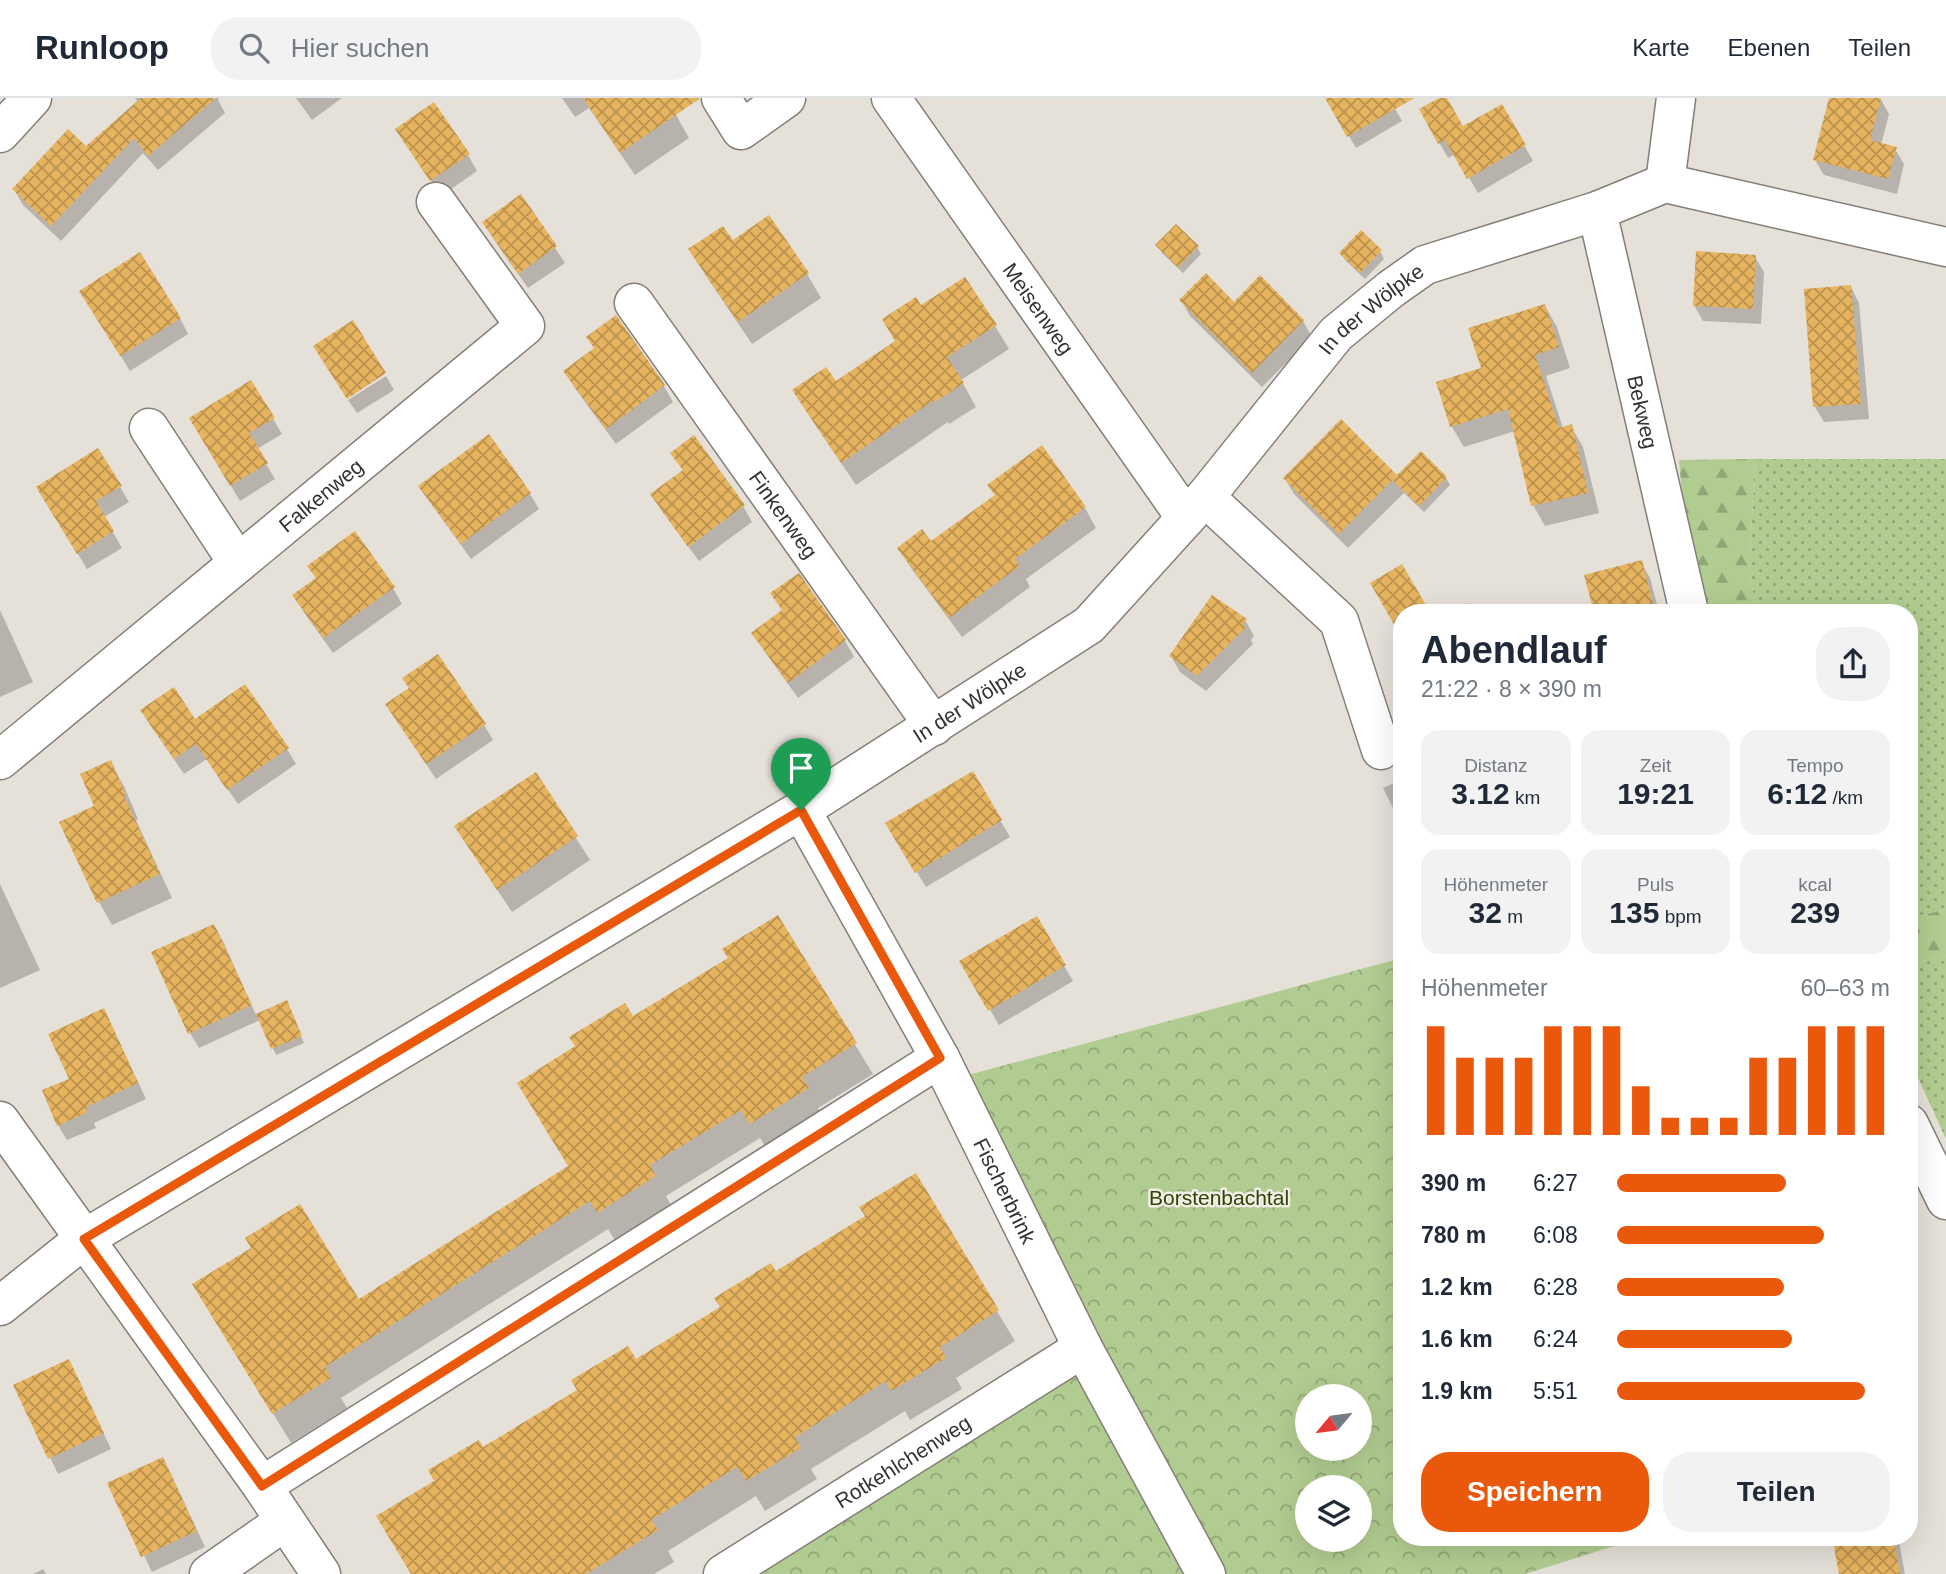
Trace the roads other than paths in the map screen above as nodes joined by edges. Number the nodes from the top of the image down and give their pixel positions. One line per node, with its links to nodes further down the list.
1 (32, 98): 6 (street)
2 (786, 98): 5 (street)
3 (891, 98): 13 (street, Meisenweg)
4 (1676, 98): 7 (street)
5 (724, 104)
6 (0, 133)
7 (1665, 183): 9 (street, In der Wölpke); 10 (street)
8 (436, 202): 14 (street, Falkenweg)
9 (1597, 211): 13 (street, In der Wölpke); 15 (street, Bekweg)
10 (1946, 247)
11 (634, 303): 16 (street, Finkenweg)
12 (149, 428): 14 (street)
13 (1196, 508): 16 (street, In der Wölpke); 17 (street, Meisenweg)
14 (238, 563): 18 (street, Falkenweg)
15 (1687, 604)
16 (934, 726): 19 (street, In der Wölpke)
17 (1381, 750)
18 (0, 760)
19 (801, 810): 20 (street, Fischerbrink); 24 (street, In der Wölpke)
20 (940, 1058): 26 (street, Fischerbrink); 27 (street)
21 (0, 1121): 24 (street)
22 (1918, 1142): 23 (street)
23 (1946, 1200)
24 (84, 1239): 25 (street, In der Wölpke); 27 (street)
25 (0, 1306)
26 (1083, 1348): 31 (street, Rotkehlchenweg); 32 (street, Fischerbrink)
27 (262, 1486): 28 (street)
28 (285, 1521): 29 (street); 30 (street)
29 (209, 1574)
30 (321, 1574)
31 (723, 1574)
32 (1206, 1574)

